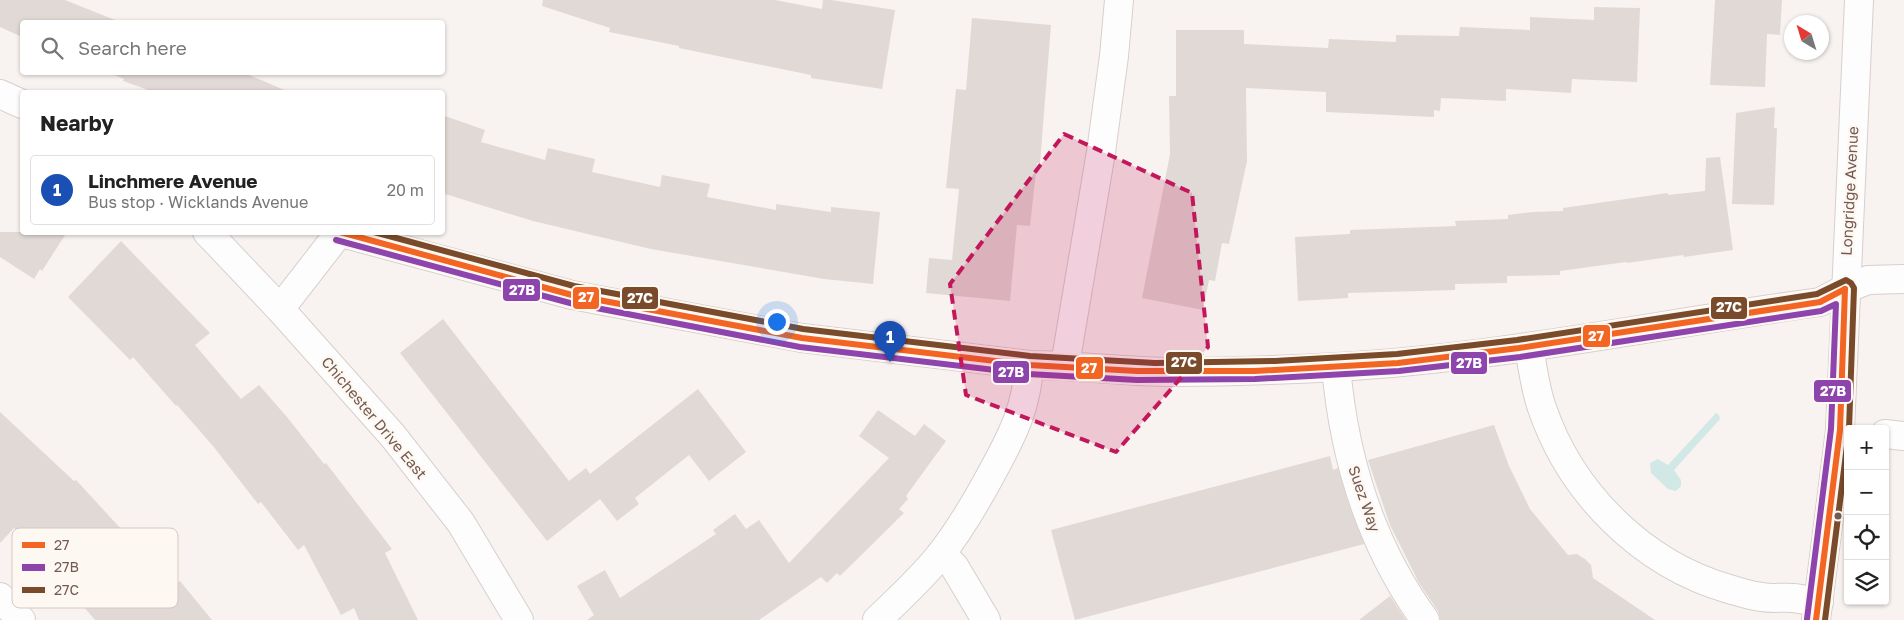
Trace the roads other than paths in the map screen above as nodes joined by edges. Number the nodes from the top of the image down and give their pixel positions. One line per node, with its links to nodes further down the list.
1 (1119, 0): 13 (street)
2 (1859, 0): 9 (street, Longridge Avenue)
3 (0, 94): 4 (street)
4 (20, 103)
5 (210, 235): 10 (street, Chichester Drive East)
6 (336, 235): 10 (street)
7 (346, 235): 12 (street)
8 (1904, 279): 9 (street)
9 (1845, 289): 11 (street); 15 (street, Longridge Avenue)
10 (280, 309): 23 (street, Chichester Drive East)
11 (1529, 348): 14 (street); 21 (street)
12 (1029, 365): 13 (street); 19 (street)
13 (1065, 365): 14 (street)
14 (1336, 368): 26 (street, Suez Way)
15 (1844, 425)
16 (1844, 430): 21 (street, Longridge Avenue)
17 (1889, 434): 18 (street)
18 (1904, 436)
19 (940, 554): 24 (street); 25 (street)
20 (0, 597): 22 (street)
21 (1818, 611)
22 (21, 620)
23 (519, 620)
24 (877, 620)
25 (986, 620)
26 (1425, 620)

